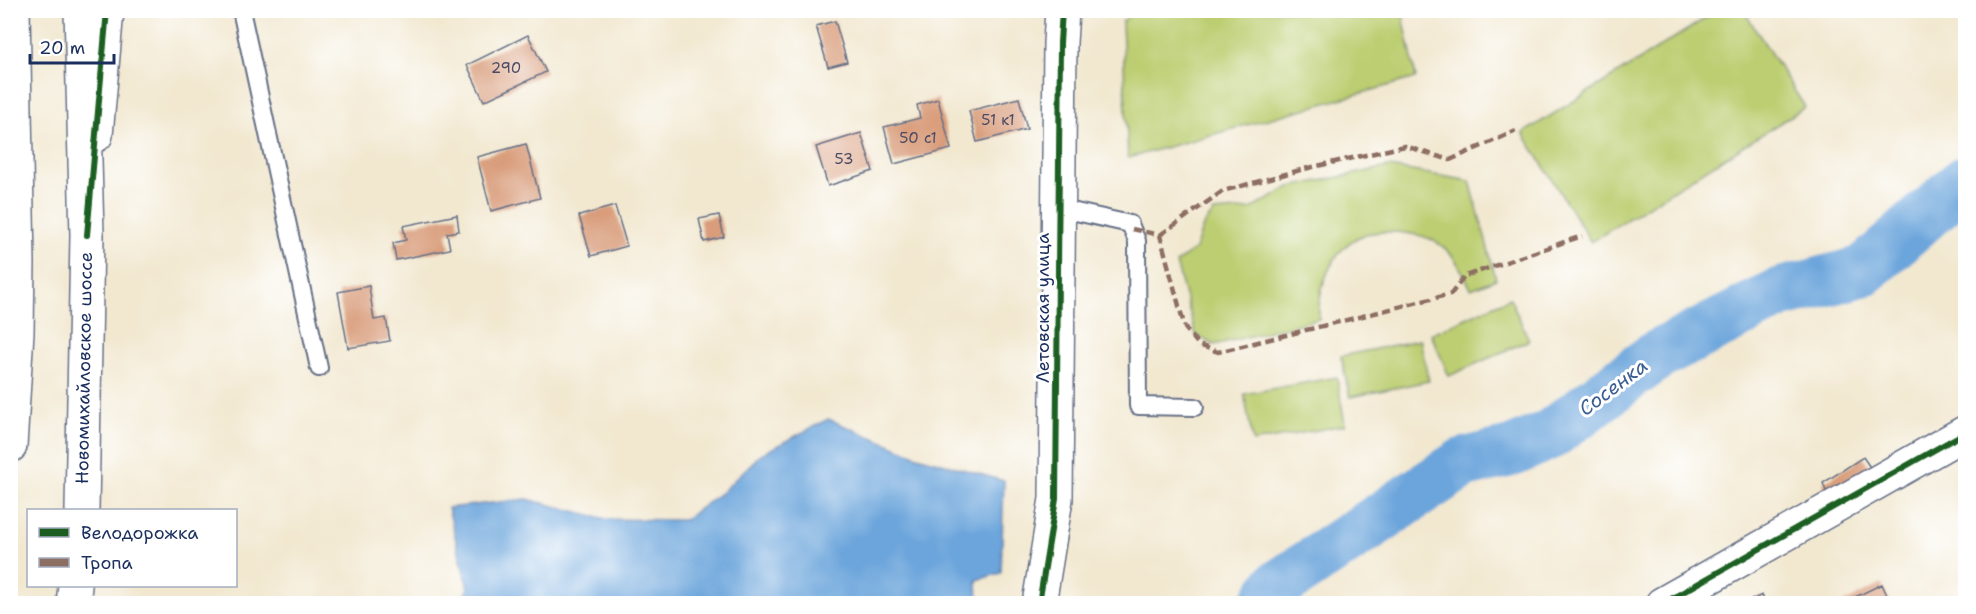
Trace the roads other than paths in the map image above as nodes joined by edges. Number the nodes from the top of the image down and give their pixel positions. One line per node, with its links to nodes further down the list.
1 (14, 10): 9 (street)
2 (81, 10): 8 (street, Новомихайловское шоссе)
3 (107, 10): 8 (street)
4 (241, 10): 10 (lane)
5 (1062, 10): 6 (street, Летовская улица)
6 (1058, 208): 11 (lane); 17 (street, Летовская улица)
7 (10, 212): 9 (street)
8 (87, 235): 14 (street, Новомихайловское шоссе)
9 (18, 262): 13 (street)
10 (319, 368)
11 (1195, 407)
12 (1965, 432): 18 (street)
13 (10, 446)
14 (82, 509)
15 (75, 587): 16 (street)
16 (74, 603)
17 (1039, 603)
18 (1662, 603)

